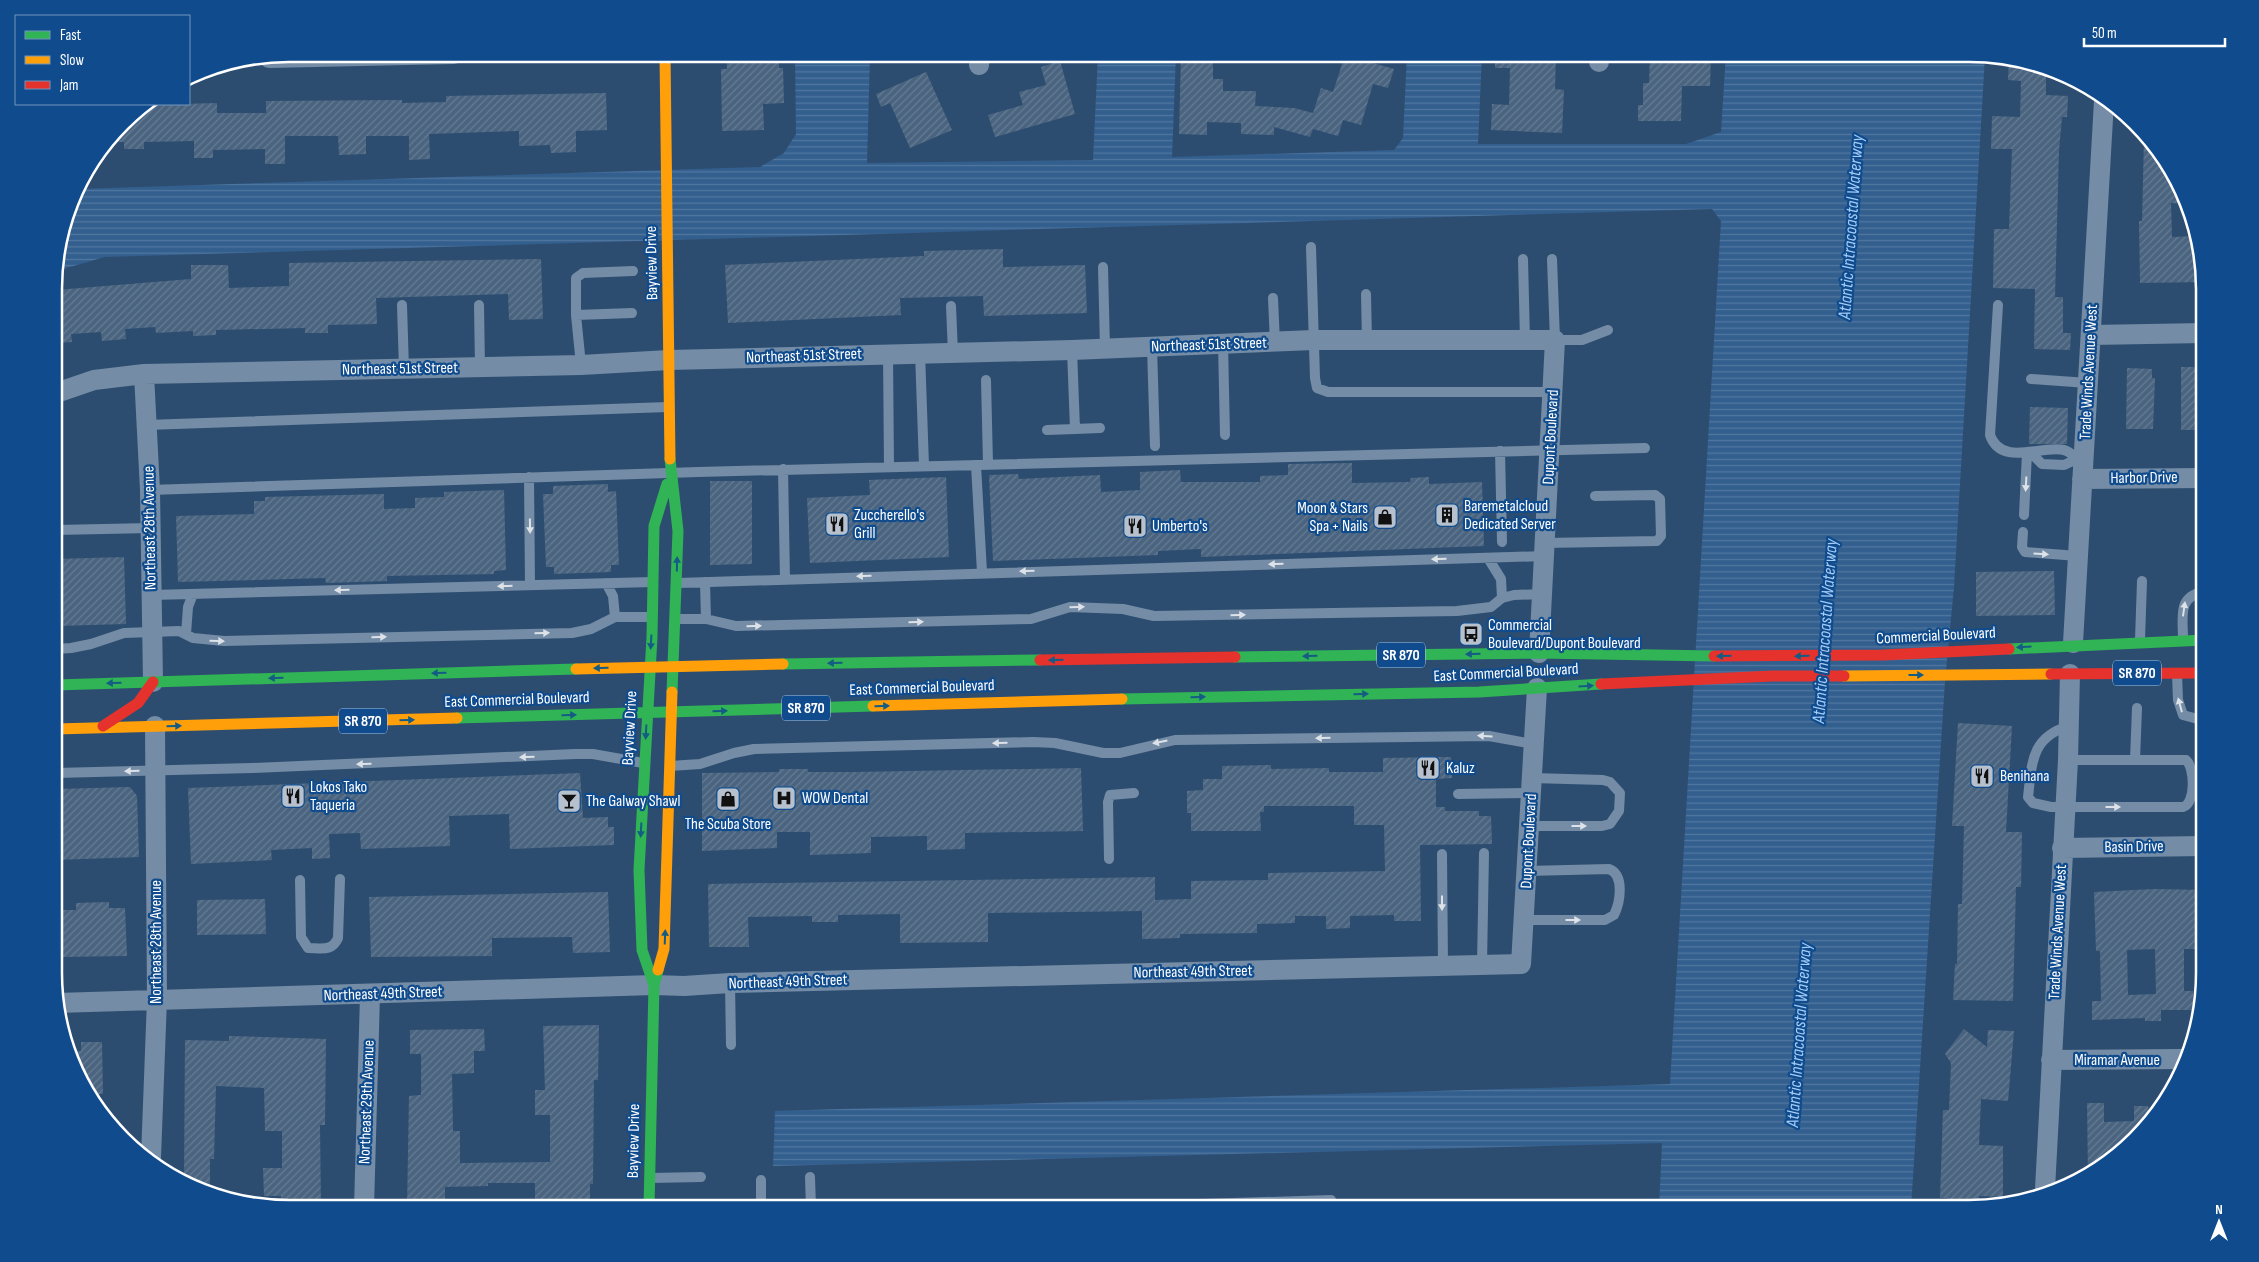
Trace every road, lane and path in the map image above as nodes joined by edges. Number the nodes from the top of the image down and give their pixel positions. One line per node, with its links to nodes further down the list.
1 (665, 62): 31 (main road, Bayview Drive)
2 (2104, 106): 18 (street, Trade Winds Avenue West)
3 (1312, 247): 19 (lane)
4 (1523, 259): 20 (lane)
5 (1552, 259): 21 (lane)
6 (1103, 267): 26 (lane)
7 (633, 271): 15 (lane)
8 (1366, 294): 22 (lane)
9 (1273, 298): 23 (lane)
10 (402, 305): 34 (lane)
11 (479, 305): 33 (lane)
12 (1998, 305): 51 (lane)
13 (951, 306): 30 (lane)
14 (632, 313): 15 (lane)
15 (576, 315): 32 (lane)
16 (1608, 330): 21 (lane)
17 (2196, 333): 18 (street)
18 (2091, 335): 38 (street, Trade Winds Avenue West)
19 (1314, 340): 22 (street, Northeast 51st Street); 23 (street, Northeast 51st Street); 40 (lane)
20 (1525, 340): 21 (street, Northeast 51st Street); 22 (street, Northeast 51st Street)
21 (1555, 340): 40 (street, Dupont Boulevard)
22 (1368, 342)
23 (1275, 343): 24 (street, Northeast 51st Street)
24 (1223, 344): 25 (street, Northeast 51st Street); 46 (lane)
25 (1152, 347): 26 (street, Northeast 51st Street); 47 (lane)
26 (1105, 348): 27 (street, Northeast 51st Street)
27 (1072, 350): 30 (street, Northeast 51st Street); 44 (lane)
28 (920, 352): 29 (street, Northeast 51st Street); 30 (street, Northeast 51st Street); 55 (lane)
29 (888, 353): 31 (street, Northeast 51st Street); 56 (lane)
30 (953, 353)
31 (670, 360): 32 (street, Northeast 51st Street); 41 (main road, Bayview Drive)
32 (581, 365): 33 (street, Northeast 51st Street)
33 (480, 368): 34 (street, Northeast 51st Street)
34 (404, 369): 35 (street, Northeast 51st Street)
35 (144, 374): 39 (street, Northeast 51st Street); 42 (street, Northeast 28th Avenue)
36 (2031, 379): 38 (lane)
37 (986, 380): 53 (lane)
38 (2088, 383): 52 (street, Trade Winds Avenue West)
39 (62, 391)
40 (1553, 392): 49 (street, Dupont Boulevard)
41 (670, 407): 42 (lane); 58 (main road, Bayview Drive)
42 (146, 424): 62 (street, Northeast 28th Avenue)
43 (1100, 428): 44 (lane)
44 (1075, 429): 45 (lane)
45 (1047, 430)
46 (1225, 435)
47 (1155, 446)
48 (1645, 448): 49 (lane)
49 (1550, 450): 50 (lane); 69 (street, Dupont Boulevard)
50 (1500, 451): 53 (lane); 68 (lane)
51 (2030, 453): 52 (lane); 52 (lane); 64 (lane, one-way to 64)
52 (2080, 459): 61 (street, Trade Winds Avenue West)
53 (988, 464): 54 (lane)
54 (976, 465): 55 (lane); 72 (lane)
55 (924, 466): 56 (lane)
56 (889, 467): 57 (lane)
57 (783, 469): 58 (lane); 73 (lane)
58 (670, 472): 59 (lane); 75 (main road, Bayview Drive); 78 (main road, Bayview Drive, one-way to 58)
59 (529, 477): 62 (lane); 79 (lane, one-way to 79)
60 (2196, 478): 61 (street, Harbor Drive)
61 (2082, 479): 70 (street, Trade Winds Avenue West)
62 (150, 490): 65 (street, Northeast 28th Avenue)
63 (1595, 496): 69 (lane)
64 (2024, 515)
65 (151, 528): 66 (lane); 83 (street, Northeast 28th Avenue)
66 (62, 530)
67 (2023, 532): 70 (lane, one-way to 70)
68 (1502, 542)
69 (1545, 550): 71 (lane); 81 (street, Dupont Boulevard)
70 (2078, 556): 99 (street, Trade Winds Avenue West)
71 (1488, 558): 72 (lane, one-way to 72); 84 (lane)
72 (982, 572): 73 (lane, one-way to 73)
73 (784, 579): 76 (lane)
74 (2142, 581): 93 (lane)
75 (653, 582): 77 (lane); 86 (main road, Bayview Drive)
76 (706, 582): 78 (lane); 88 (lane)
77 (606, 583): 79 (lane); 85 (lane)
78 (677, 583): 87 (main road, Bayview Drive)
79 (530, 585): 80 (lane, one-way to 80)
80 (193, 594): 83 (lane); 90 (lane)
81 (1543, 594): 84 (lane); 100 (street, Dupont Boulevard)
82 (2196, 594): 91 (lane, one-way to 82)
83 (152, 595): 89 (street, Northeast 28th Avenue)
84 (1502, 598): 88 (lane, one-way to 84)
85 (615, 617): 86 (lane); 90 (lane, one-way to 85)
86 (652, 617): 101 (main road, Bayview Drive, one-way to 101)
87 (675, 619): 88 (lane); 102 (main road, Bayview Drive)
88 (706, 619)
89 (153, 632): 90 (lane); 95 (lane); 109 (street, Northeast 28th Avenue)
90 (186, 634)
91 (2183, 640): 92 (main road, Commercial Boulevard / SR 870); 93 (main road, Commercial Boulevard / SR 870)
92 (2196, 640)
93 (2140, 641): 94 (main road, Commercial Boulevard / SR 870)
94 (2110, 642): 99 (main road, Commercial Boulevard / SR 870); 99 (main road)
95 (62, 649)
96 (1668, 657): 99 (main road, Commercial Boulevard / SR 870, one-way to 96); 100 (main road, East Commercial Boulevard / SR 870)
97 (1098, 659): 98 (main road, East Commercial Boulevard / SR 870); 102 (main road, East Commercial Boulevard / SR 870, one-way to 102); 106 (main road)
98 (1139, 659): 100 (main road, East Commercial Boulevard / SR 870, one-way to 98); 103 (main road)
99 (2076, 659): 104 (main road, Commercial Boulevard / SR 870); 108 (main road, Commercial Boulevard / SR 870, one-way to 99); 122 (street, Trade Winds Avenue West)
100 (1535, 660)
101 (650, 666): 102 (main road, East Commercial Boulevard / SR 870); 109 (main road, East Commercial Boulevard / SR 870, one-way to 109); 119 (main road, Bayview Drive)
102 (673, 666): 118 (main road, Bayview Drive)
103 (1124, 670)
104 (2177, 673): 105 (main road, Commercial Boulevard / SR 870); 120 (lane, one-way to 104)
105 (2196, 673)
106 (1092, 675)
107 (1516, 676): 114 (main road)
108 (1669, 680): 112 (main road, East Commercial Boulevard / SR 870, one-way to 108)
109 (154, 682): 110 (main road, East Commercial Boulevard / SR 870, one-way to 110); 123 (main road)
110 (62, 685)
111 (1108, 686): 115 (main road)
112 (1537, 688): 114 (main road, East Commercial Boulevard / SR 870); 125 (street, Dupont Boulevard)
113 (1072, 690): 116 (main road)
114 (1479, 692): 115 (main road, East Commercial Boulevard / SR 870, one-way to 114)
115 (1102, 699): 116 (main road, East Commercial Boulevard / SR 870)
116 (1049, 701): 118 (main road, East Commercial Boulevard / SR 870, one-way to 116)
117 (2137, 708): 127 (lane)
118 (671, 712): 119 (main road, East Commercial Boulevard / SR 870); 129 (main road, Bayview Drive)
119 (647, 713): 121 (main road, East Commercial Boulevard / SR 870, one-way to 119); 128 (main road, Bayview Drive, one-way to 128)
120 (2196, 718)
121 (155, 726): 123 (main road, East Commercial Boulevard / SR 870); 130 (street, Northeast 28th Avenue)
122 (2068, 726): 126 (street, Trade Winds Avenue West); 135 (lane)
123 (100, 728): 124 (main road, East Commercial Boulevard / SR 870)
124 (62, 729)
125 (1533, 744): 129 (lane, one-way to 129); 132 (street, Dupont Boulevard)
126 (2068, 760): 127 (lane); 135 (street, Trade Winds Avenue West)
127 (2135, 760): 135 (lane, one-way to 127)
128 (644, 764): 130 (lane, one-way to 130); 150 (main road, Bayview Drive, one-way to 150)
129 (669, 766): 150 (main road, Bayview Drive, one-way to 129)
130 (155, 771): 131 (lane, one-way to 131); 152 (street, Northeast 28th Avenue)
131 (62, 773)
132 (1532, 786): 134 (lane); 136 (street, Dupont Boulevard); 136 (lane, one-way to 132)
133 (1134, 793): 141 (lane)
134 (1458, 794)
135 (2064, 806): 138 (street, Trade Winds Avenue West)
136 (1530, 826): 142 (street, Dupont Boulevard)
137 (2196, 846): 138 (street, Basin Drive)
138 (2062, 848): 155 (street, Trade Winds Avenue West)
139 (1484, 853): 147 (lane)
140 (1442, 854): 148 (lane, one-way to 148)
141 (1109, 859)
142 (1527, 871): 145 (street, Dupont Boulevard); 145 (lane, one-way to 142)
143 (340, 879): 144 (lane)
144 (300, 880)
145 (1524, 920): 146 (street, Dupont Boulevard)
146 (1520, 964): 147 (street, Northeast 49th Street)
147 (1482, 965): 148 (street, Northeast 49th Street)
148 (1443, 966): 149 (street, Northeast 49th Street)
149 (730, 983): 150 (street, Northeast 49th Street); 154 (lane)
150 (654, 985): 151 (street, Northeast 49th Street); 160 (main road, Bayview Drive)
151 (370, 995): 152 (street, Northeast 49th Street); 163 (street, Northeast 29th Avenue)
152 (157, 999): 153 (street, Northeast 49th Street); 157 (street, Northeast 28th Avenue)
153 (64, 1003)
154 (731, 1045)
155 (2051, 1060): 156 (street, Miramar Avenue); 162 (street, Trade Winds Avenue West)
156 (2179, 1060)
157 (151, 1153)
158 (701, 1177): 160 (lane)
159 (810, 1177): 166 (lane)
160 (650, 1178): 164 (main road, Bayview Drive)
161 (761, 1180): 165 (lane)
162 (2045, 1186)
163 (364, 1200)
164 (649, 1200)
165 (761, 1200)
166 (811, 1200)

